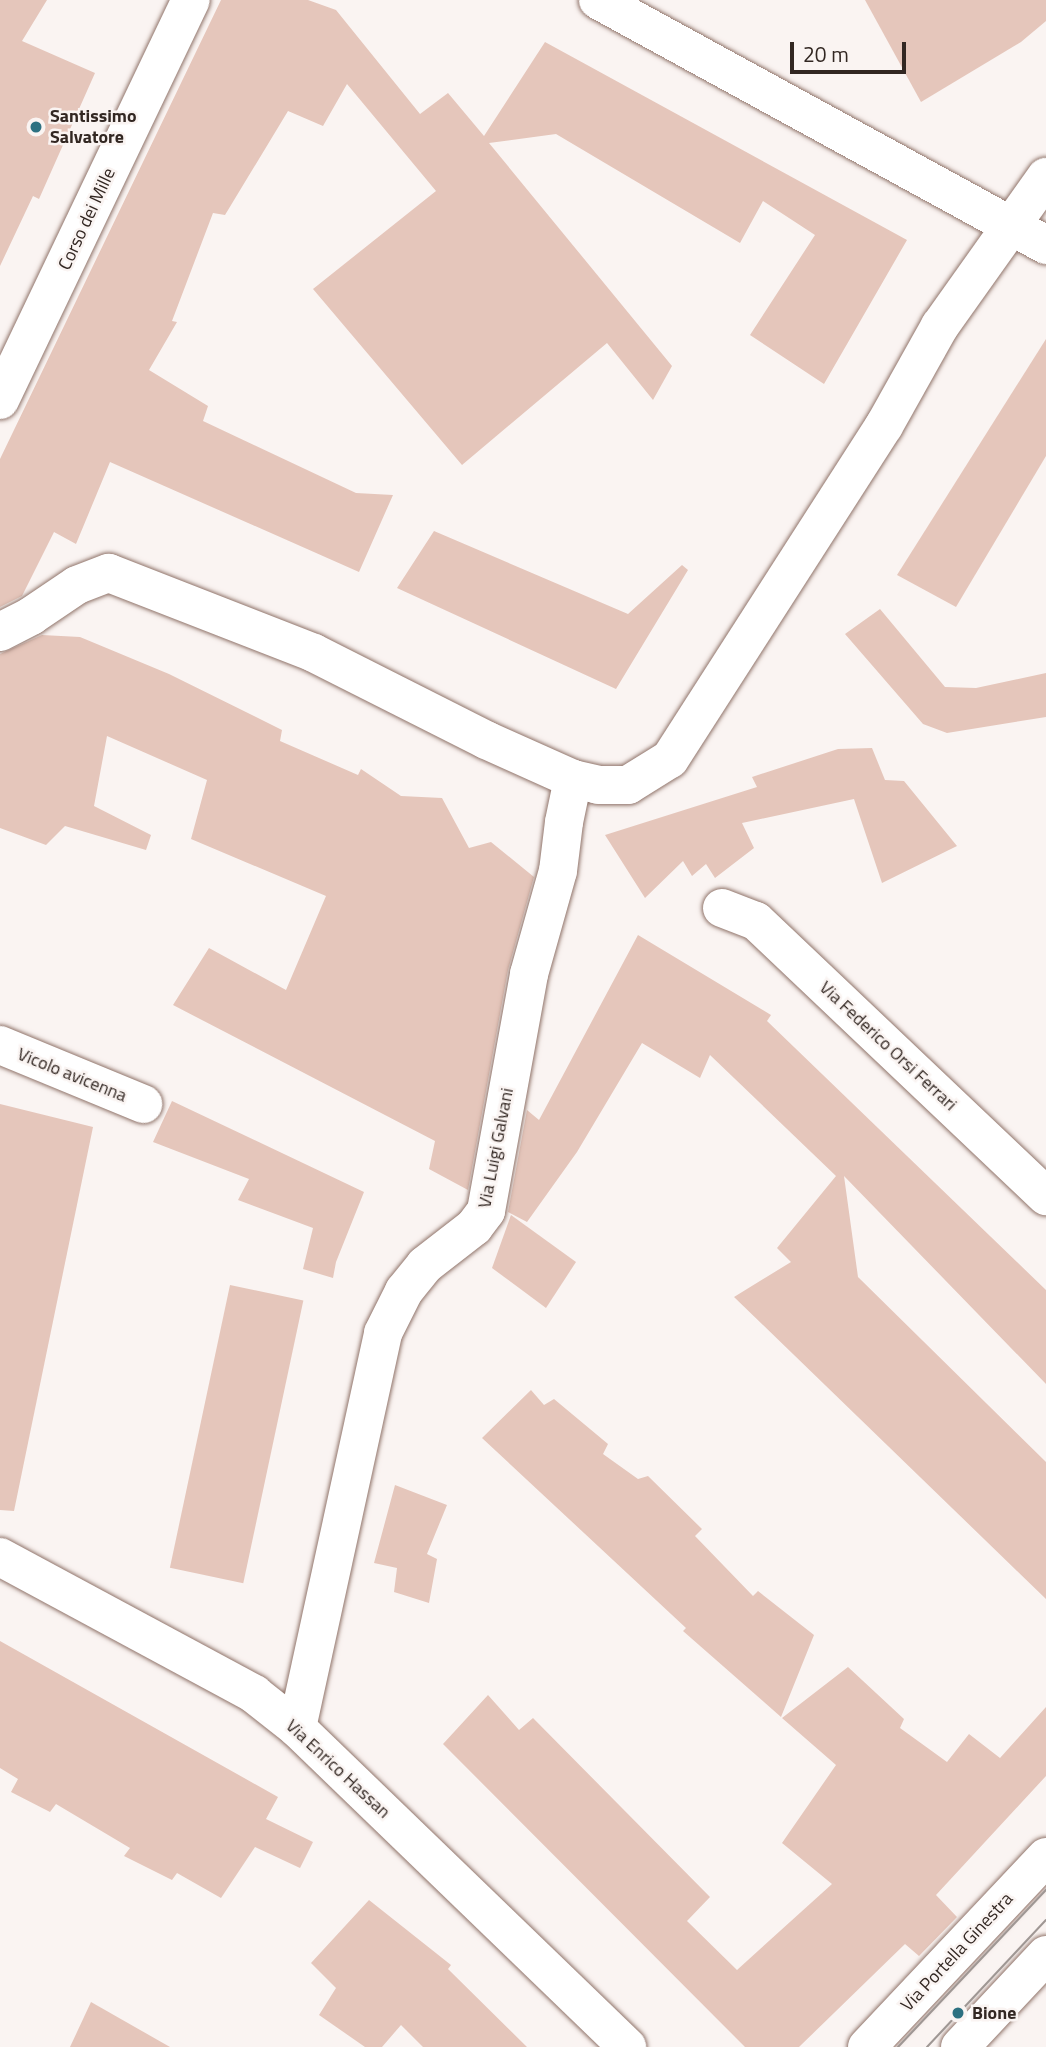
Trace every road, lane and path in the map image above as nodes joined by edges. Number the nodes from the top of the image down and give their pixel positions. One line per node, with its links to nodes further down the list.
1 (191, 0): 6 (street, Corso dei Mille)
2 (598, 0): 4 (street)
3 (1046, 177): 4 (street)
4 (1011, 225): 5 (street); 8 (street)
5 (1046, 245)
6 (0, 400)
7 (0, 632): 8 (street)
8 (573, 779): 14 (street, Via Luigi Galvani)
9 (722, 908): 12 (street, Via Federico Orsi Ferrari)
10 (0, 1045): 11 (street, Vicolo avicenna)
11 (143, 1104)
12 (1046, 1196)
13 (0, 1557): 14 (street, Via Enrico Hassan)
14 (297, 1728): 17 (street, Via Enrico Hassan)
15 (1046, 1857): 18 (street, Via Portella Ginestra)
16 (1046, 1955): 19 (street)
17 (626, 2047)
18 (867, 2047)
19 (960, 2047)

